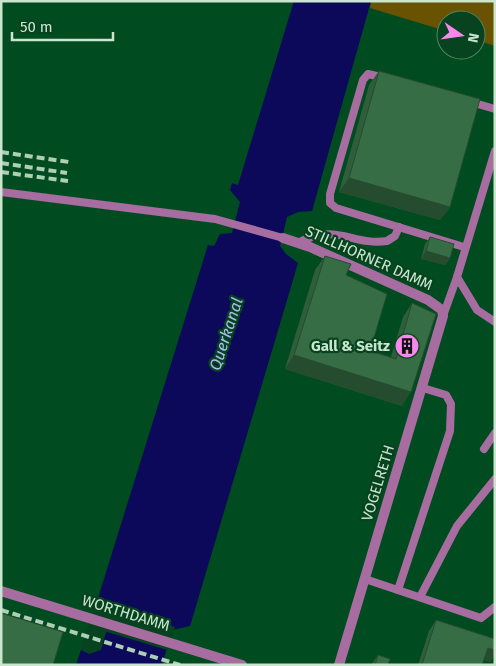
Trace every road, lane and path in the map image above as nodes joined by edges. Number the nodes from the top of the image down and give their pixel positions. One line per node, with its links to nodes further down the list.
1 (390, 79): 6 (lane)
2 (466, 100): 3 (lane)
3 (495, 109)
4 (495, 151): 9 (lane)
5 (1, 192): 7 (lane)
6 (398, 227): 8 (lane); 9 (lane)
7 (283, 238): 8 (street, STILLHORNER DAMM)
8 (298, 243): 11 (street, STILLHORNER DAMM)
9 (464, 247): 10 (lane)
10 (457, 276): 11 (lane); 12 (lane)
11 (443, 313): 13 (street, VOGELRETH)
12 (495, 322)
13 (423, 388): 17 (street, VOGELRETH); 18 (lane)
14 (495, 433): 15 (lane)
15 (484, 448)
16 (495, 479): 20 (lane)
17 (365, 579): 18 (lane); 23 (street, VOGELRETH)
18 (398, 590): 20 (lane)
19 (1, 591): 22 (street, WORTHDAMM)
20 (420, 597): 21 (lane)
21 (495, 607)
22 (242, 665)
23 (339, 665)

